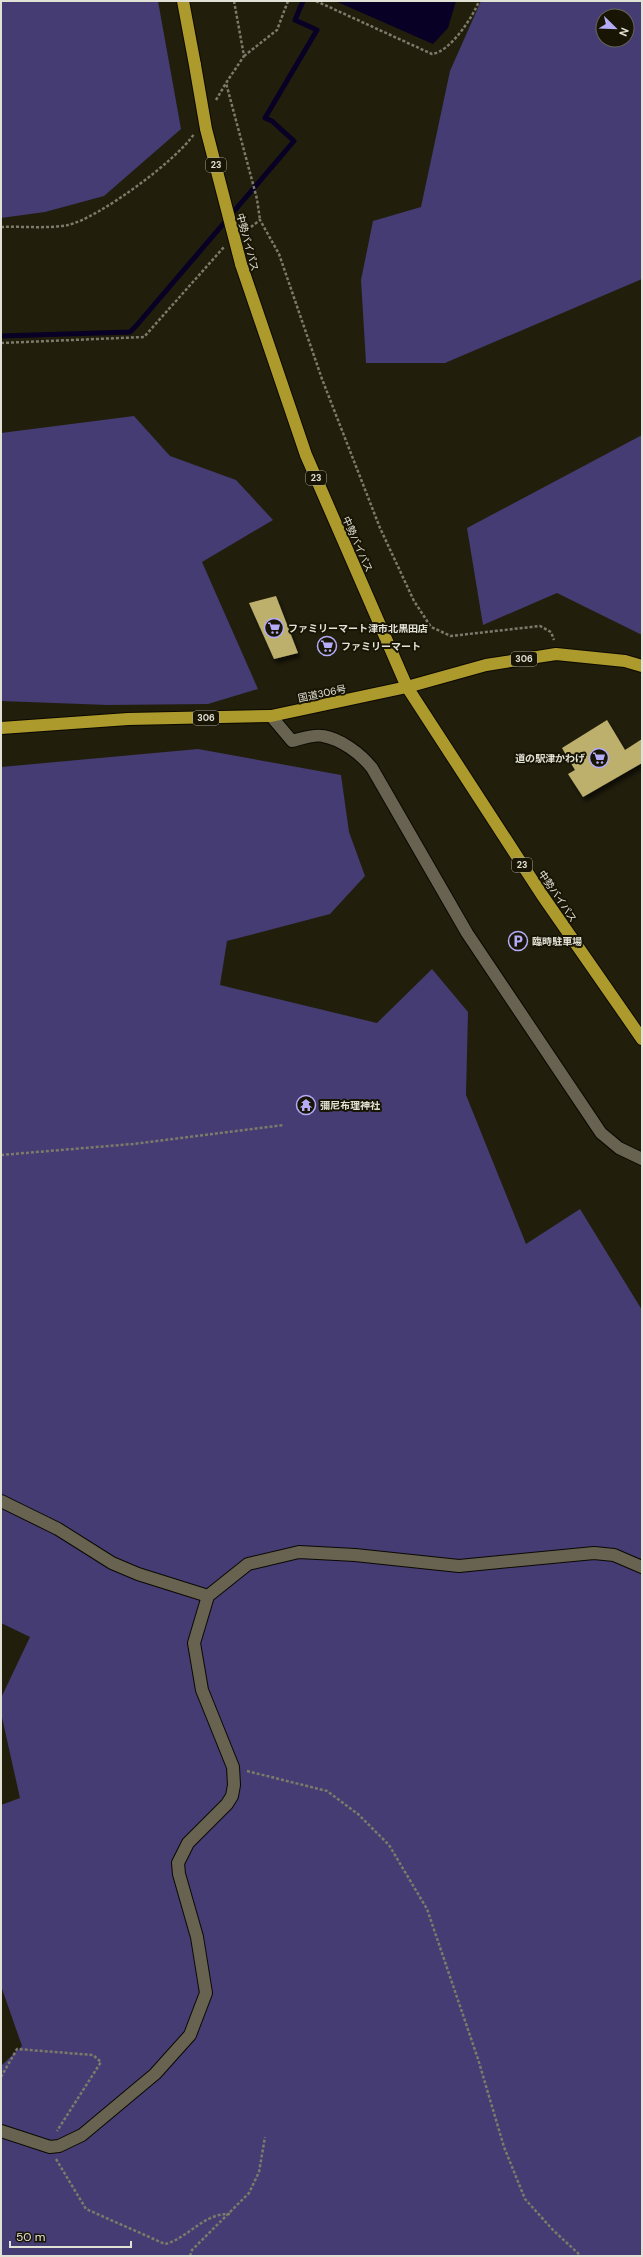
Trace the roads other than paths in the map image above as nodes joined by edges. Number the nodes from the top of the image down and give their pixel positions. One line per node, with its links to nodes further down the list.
1 (182, 1): 3 (highway, 中勢バイパス / 23, bridge)
2 (642, 666): 3 (highway, 国道306号 / 306)
3 (407, 687): 4 (highway, 国道306号 / 306); 6 (highway, 中勢バイパス / 23)
4 (271, 716): 5 (highway, 国道306号 / 306); 7 (street)
5 (1, 728)
6 (642, 1040)
7 (642, 1160)
8 (1, 1501): 10 (street)
9 (642, 1567): 10 (street)
10 (208, 1596): 11 (street)
11 (1, 2131)

